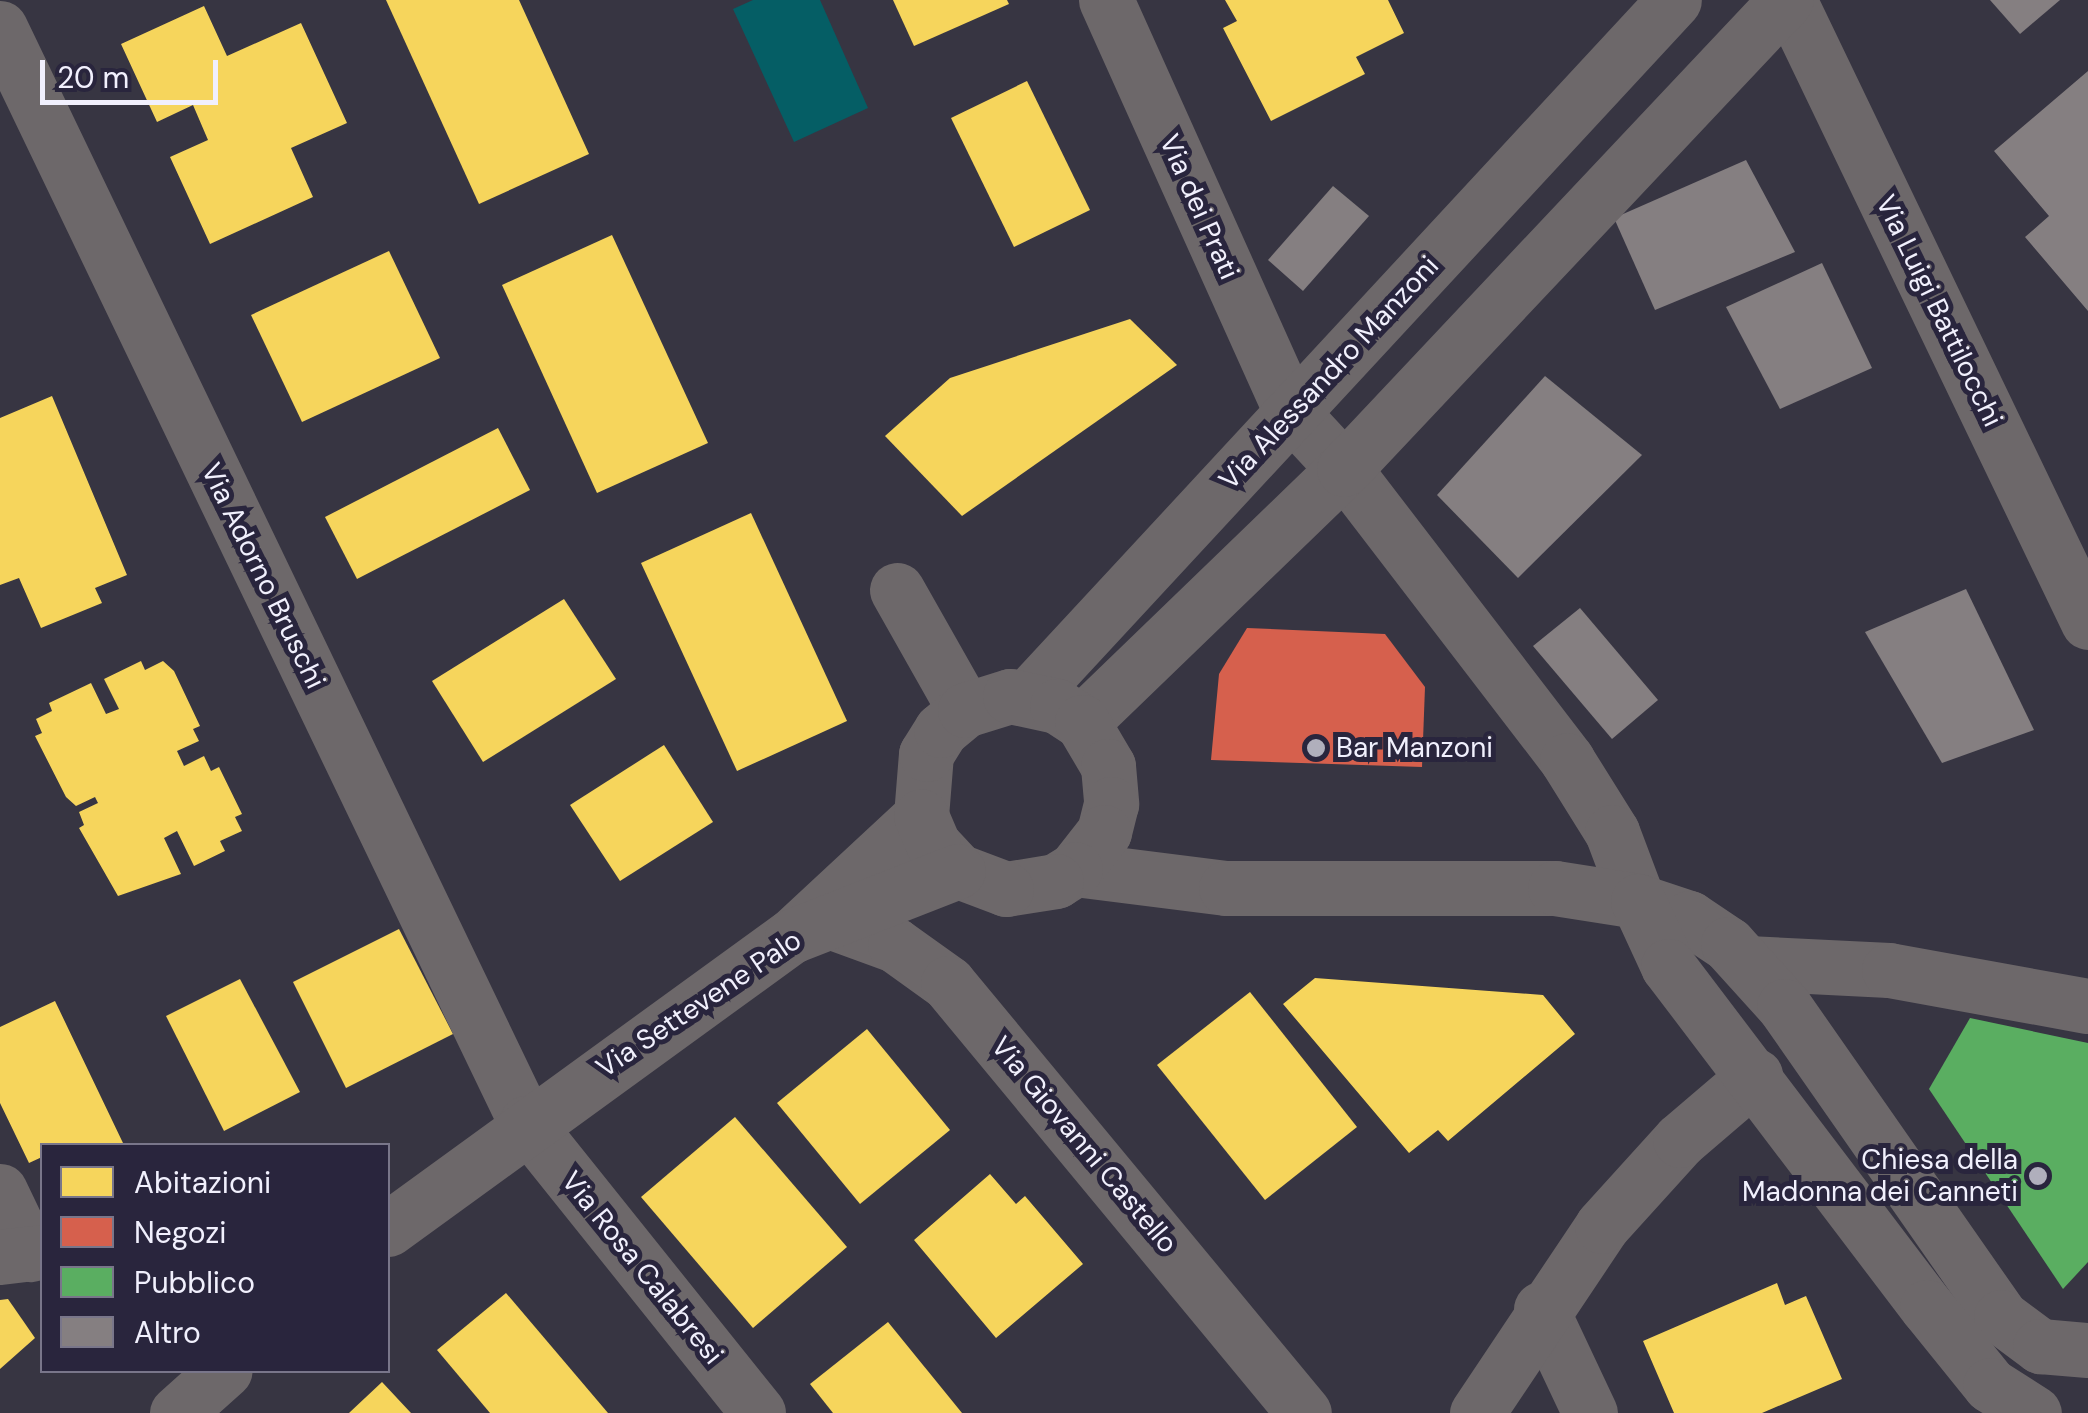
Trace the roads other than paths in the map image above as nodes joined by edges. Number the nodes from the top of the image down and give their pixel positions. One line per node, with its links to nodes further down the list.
1 (1106, 0): 5 (street, Via dei Prati)
2 (1674, 0): 5 (street, Via Alessandro Manzoni)
3 (1788, 0): 6 (street); 8 (street, Via Luigi Battilocchi)
4 (0, 28): 20 (street, Via Adorno Bruschi)
5 (1292, 413): 6 (street, Via dei Prati); 9 (street, Via Alessandro Manzoni)
6 (1344, 469): 11 (street); 15 (street, Via dei Prati)
7 (898, 590): 10 (street)
8 (2088, 622)
9 (1028, 697): 10 (street); 11 (street)
10 (966, 710): 12 (street)
11 (1082, 722): 13 (street)
12 (921, 816): 14 (street); 16 (street)
13 (1090, 850): 14 (street); 15 (street)
14 (958, 871): 16 (street, Via Settevene Palo)
15 (1638, 901): 17 (street); 19 (street)
16 (810, 928): 20 (street, Via Settevene Palo); 30 (street, Via Giovanni Castello)
17 (1747, 962): 18 (street); 26 (street)
18 (2088, 1006)
19 (1755, 1076): 25 (street); 33 (street)
20 (526, 1124): 22 (street, Via Settevene Palo); 29 (street, Via Rosa Calabresi)
21 (0, 1191): 24 (street)
22 (409, 1198): 23 (street, Via Settevene Palo)
23 (390, 1226)
24 (24, 1254)
25 (1541, 1309): 31 (street); 32 (street)
26 (2088, 1350)
27 (222, 1373): 28 (street)
28 (177, 1413)
29 (758, 1413)
30 (1304, 1413)
31 (1477, 1413)
32 (1590, 1413)
33 (2034, 1413)

